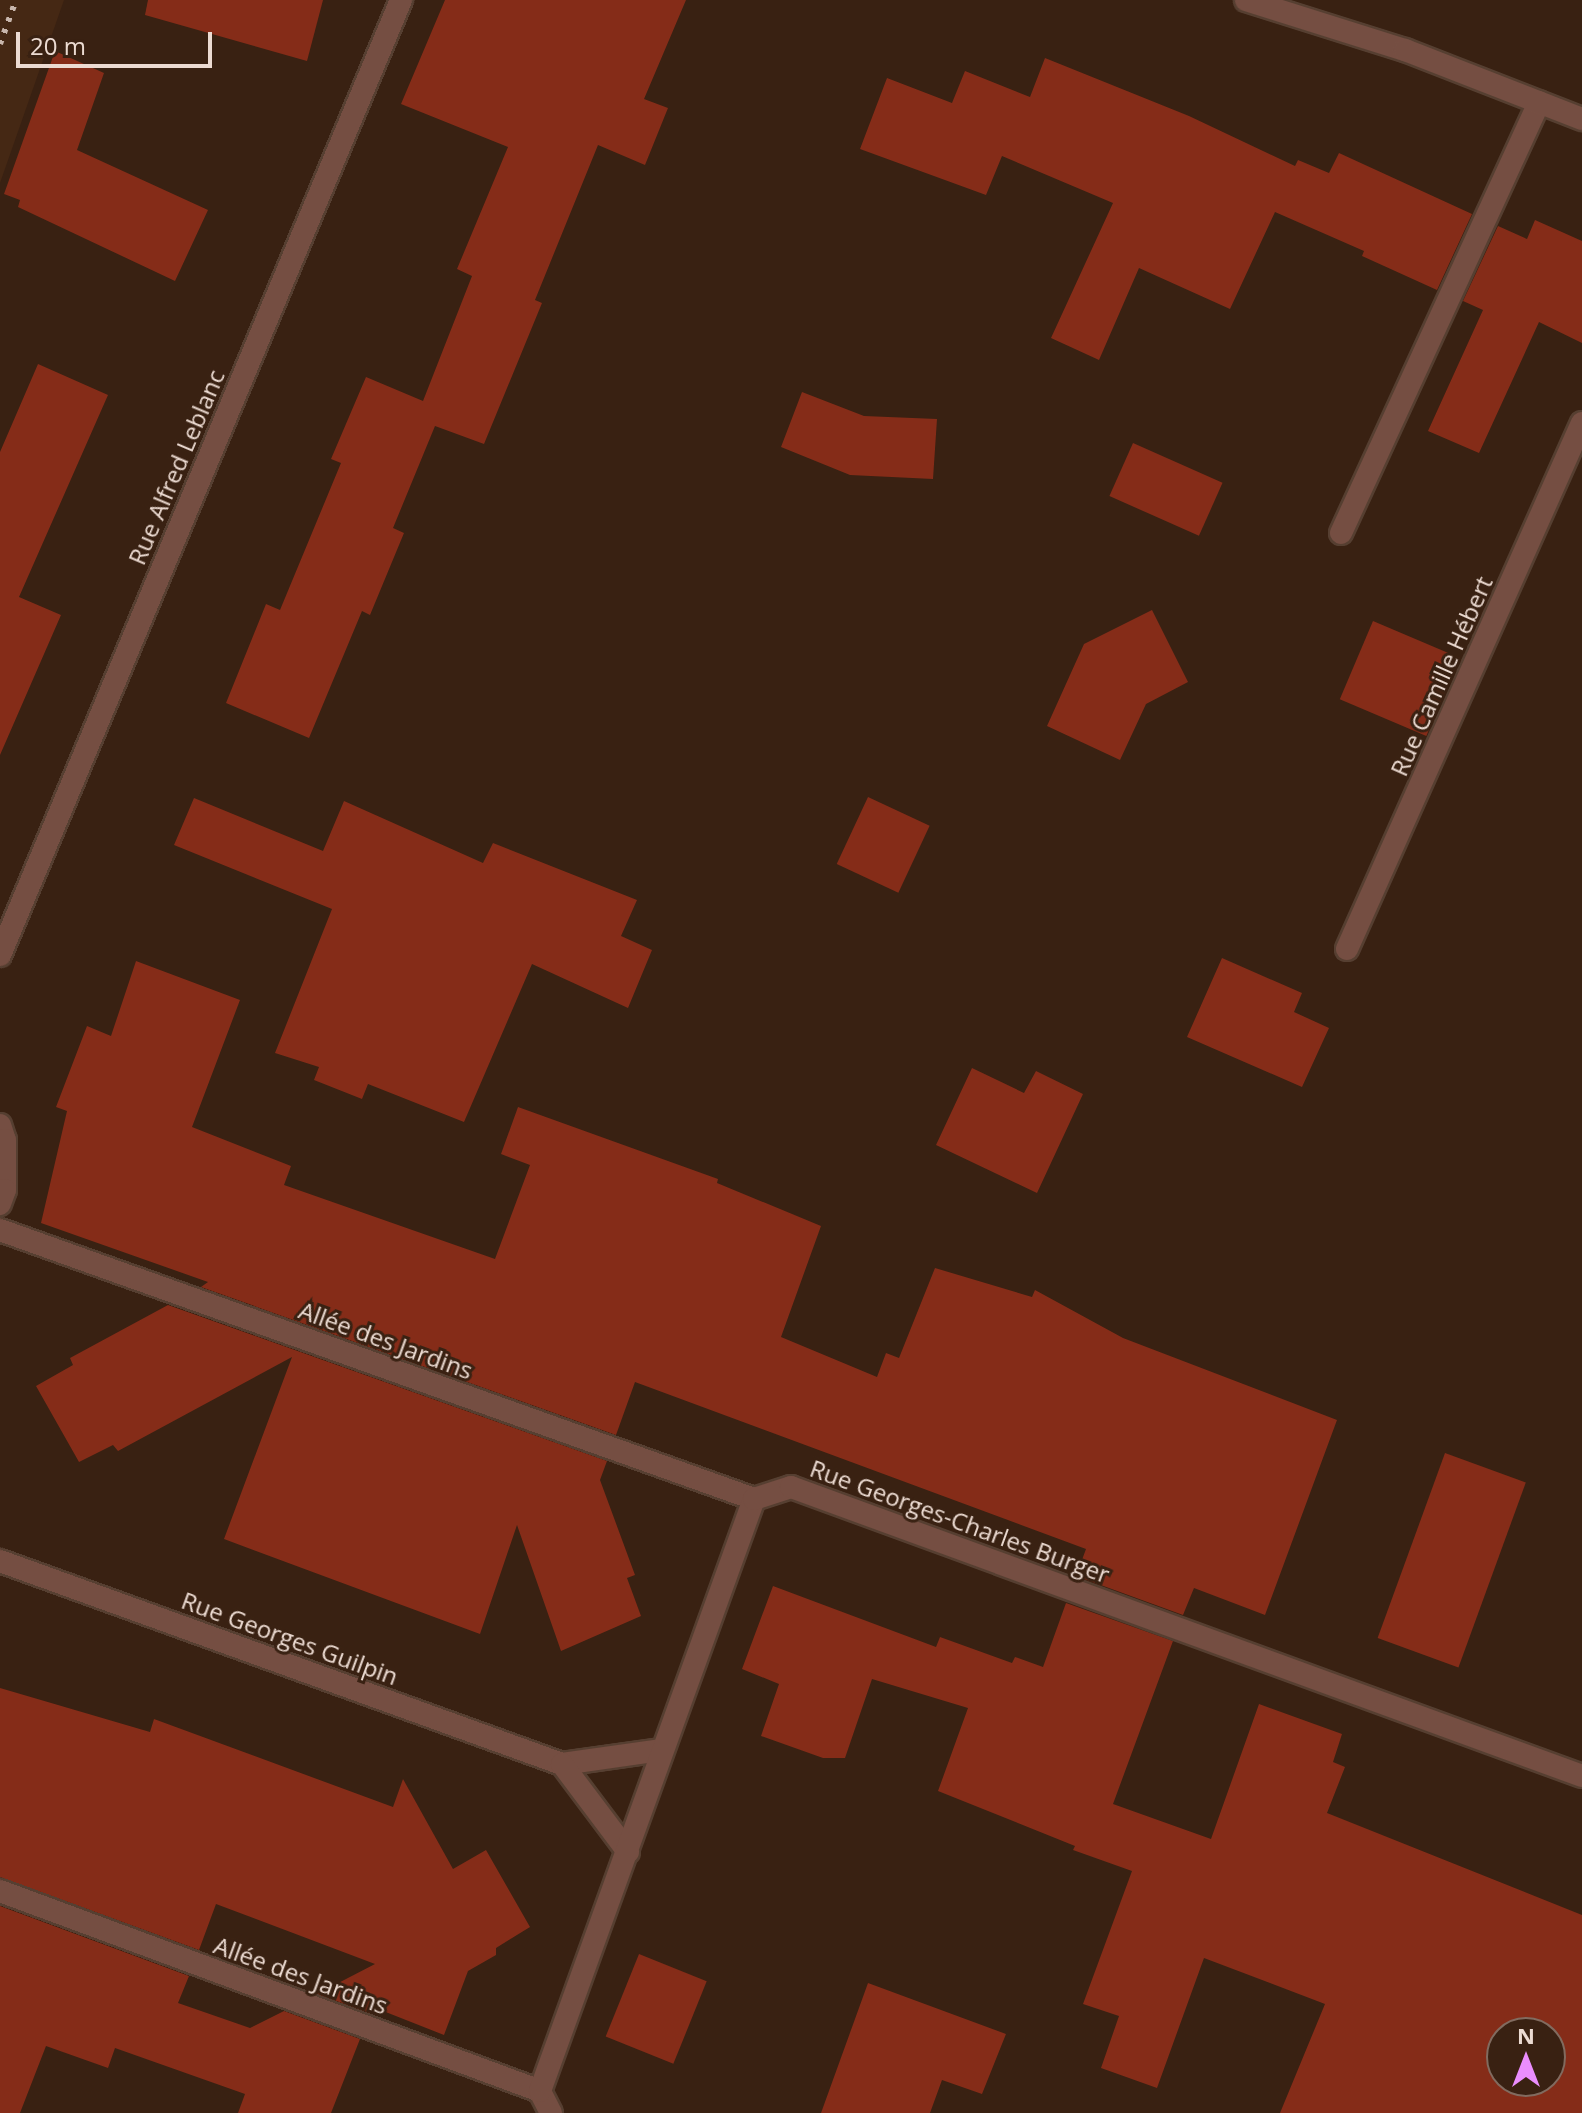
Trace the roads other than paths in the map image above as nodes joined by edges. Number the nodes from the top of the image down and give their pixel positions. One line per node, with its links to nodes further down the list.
1 (401, 0): 8 (street, Rue Alfred Leblanc)
2 (1246, 0): 3 (street)
3 (1539, 102): 4 (street); 6 (street)
4 (1582, 119)
5 (1582, 423): 7 (street, Rue Camille Hébert)
6 (1341, 533)
7 (1347, 949)
8 (0, 955)
9 (0, 1125): 10 (street)
10 (0, 1204)
11 (0, 1230): 12 (street, Allée des Jardins)
12 (754, 1499): 14 (street); 16 (street, Rue Georges-Charles Burger)
13 (0, 1561): 15 (street, Rue Georges Guilpin)
14 (662, 1750): 15 (street, Rue Georges Guilpin); 17 (street)
15 (562, 1764): 17 (street)
16 (1582, 1776)
17 (628, 1852): 19 (street)
18 (0, 1891): 19 (street, Allée des Jardins)
19 (540, 2091): 20 (street)
20 (551, 2113)

